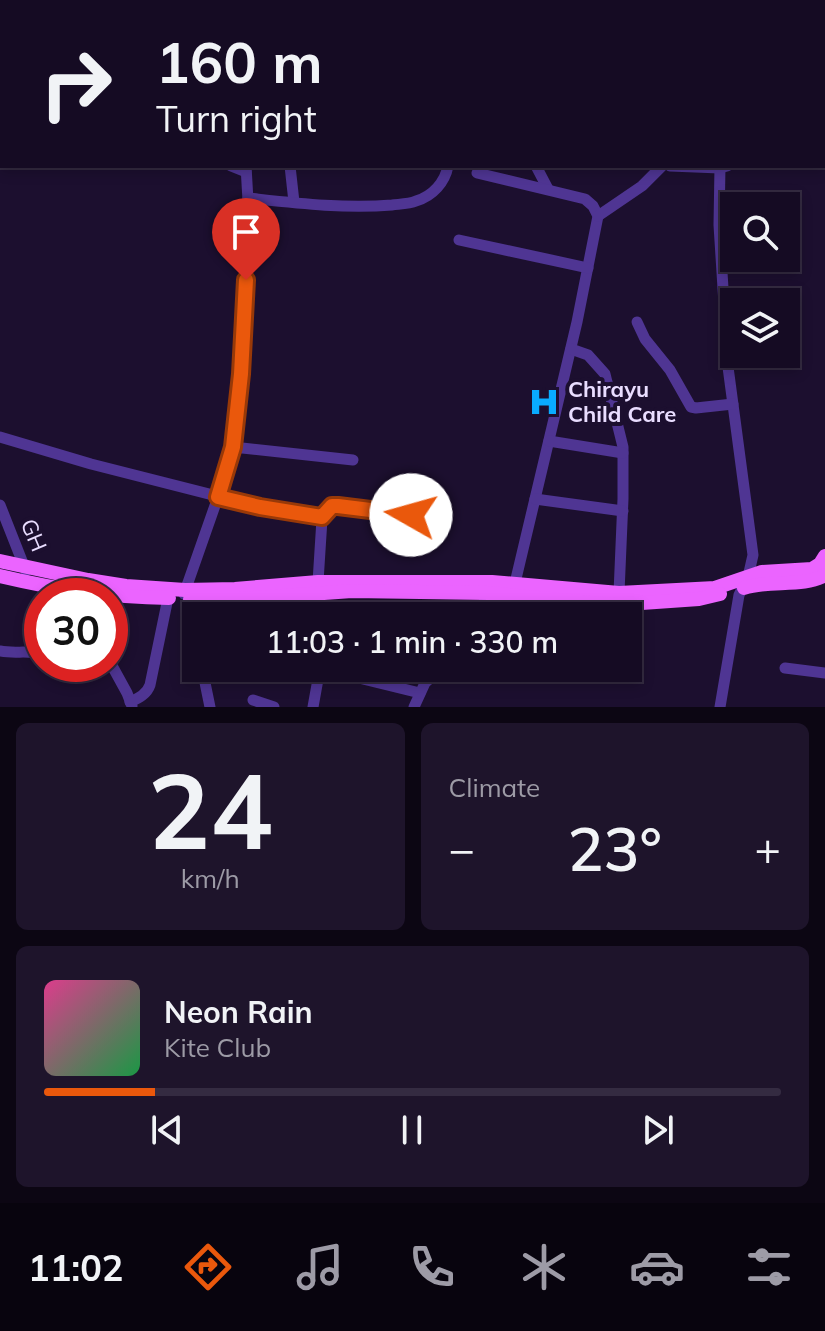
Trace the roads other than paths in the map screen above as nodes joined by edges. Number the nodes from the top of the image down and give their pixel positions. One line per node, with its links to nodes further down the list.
1 (290, 168): 10 (street)
2 (448, 168): 10 (street)
3 (537, 168): 8 (street)
4 (660, 168): 11 (street)
5 (722, 168): 16 (street)
6 (246, 169): 9 (street)
7 (477, 173): 8 (street)
8 (548, 189): 11 (street)
9 (248, 198): 10 (street); 19 (street)
10 (294, 202)
11 (598, 216): 13 (street)
12 (459, 240): 13 (street)
13 (588, 268): 15 (street)
14 (637, 322): 16 (street)
15 (571, 349): 18 (street); 20 (street)
16 (733, 404): 36 (street)
17 (0, 437): 22 (street)
18 (549, 441): 20 (street); 23 (street)
19 (233, 447): 21 (street); 22 (street)
20 (623, 453): 25 (street)
21 (353, 460)
22 (218, 497): 27 (street); 42 (street)
23 (535, 499): 25 (street); 35 (street)
24 (0, 505): 30 (street, GH)
25 (623, 511): 38 (street)
26 (411, 515): 27 (street)
27 (322, 517): 34 (street)
28 (825, 556): 36 (main road)
29 (0, 561): 30 (main road)
30 (26, 575): 31 (main road); 32 (main road)
31 (0, 576)
32 (33, 578)
33 (823, 580): 36 (main road)
34 (318, 582): 37 (main road); 39 (main road)
35 (515, 583): 37 (main road); 38 (main road)
36 (745, 583): 37 (main road); 38 (main road); 62 (street)
37 (490, 587): 41 (main road); 45 (street)
38 (619, 593)
39 (201, 594): 41 (main road); 42 (main road); 43 (street)
40 (128, 595): 42 (main road)
41 (299, 595): 44 (street)
42 (179, 596): 57 (street)
43 (201, 602)
44 (300, 602)
45 (484, 602)
46 (0, 651): 47 (street)
47 (24, 652)
48 (785, 668): 49 (street)
49 (825, 673)
50 (120, 682): 57 (street)
51 (205, 682): 58 (street)
52 (317, 682): 60 (street)
53 (376, 682): 55 (street)
54 (426, 682): 55 (street)
55 (420, 693): 61 (street)
56 (253, 700): 59 (street)
57 (131, 705)
58 (210, 707)
59 (274, 707)
60 (313, 707)
61 (414, 707)
62 (720, 707)

